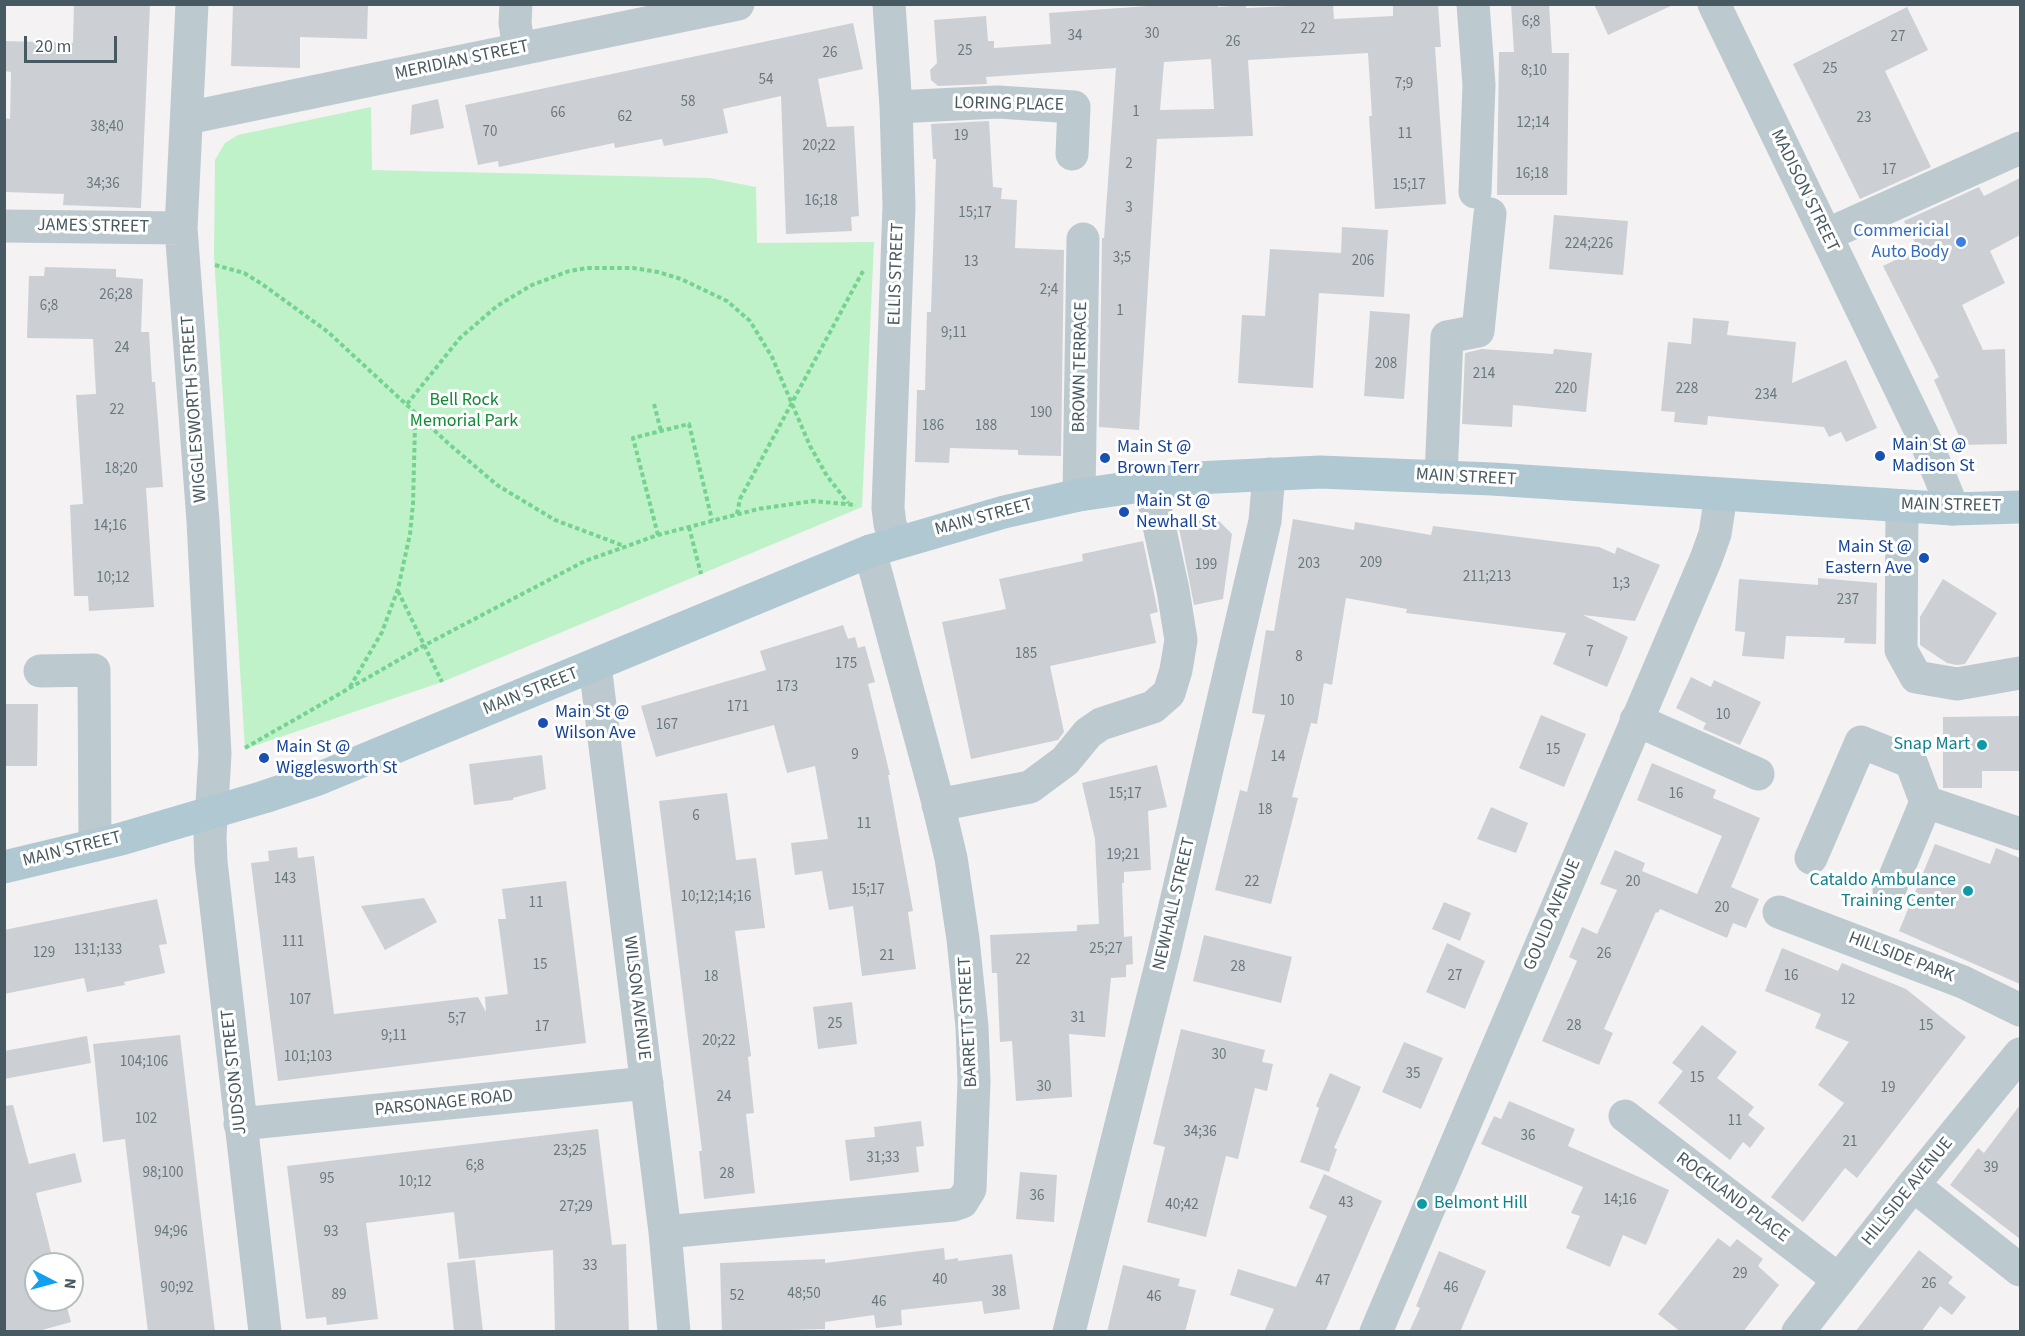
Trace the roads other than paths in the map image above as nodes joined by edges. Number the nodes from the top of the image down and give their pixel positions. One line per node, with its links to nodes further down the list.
1 (192, 4): 9 (street, WIGGLESWORTH STREET)
2 (516, 4): 7 (street)
3 (738, 4): 7 (street, MERIDIAN STREET)
4 (889, 4): 8 (street, ELLIS STREET)
5 (1473, 4): 17 (street)
6 (1714, 4): 14 (street, MADISON STREET)
7 (519, 49): 9 (street, MERIDIAN STREET)
8 (896, 107): 11 (street, LORING PLACE); 24 (street, ELLIS STREET)
9 (187, 118): 13 (street, WIGGLESWORTH STREET)
10 (2020, 148): 14 (street)
11 (1072, 154)
12 (4, 226): 13 (street, JAMES STREET)
13 (181, 228): 32 (street, WIGGLESWORTH STREET)
14 (1826, 236): 23 (street, MADISON STREET)
15 (1083, 240): 19 (street, BROWN TERRACE)
16 (1269, 474): 17 (main road, MAIN STREET); 18 (main road, MAIN STREET); 50 (street, NEWHALL STREET)
17 (1441, 477): 20 (main road, MAIN STREET)
18 (1150, 484): 19 (main road, MAIN STREET); 31 (street)
19 (1079, 495): 24 (main road, MAIN STREET)
20 (1721, 495): 21 (main road, MAIN STREET); 28 (street, GOULD AVENUE)
21 (1902, 506): 23 (main road, MAIN STREET); 27 (street)
22 (2020, 507): 23 (main road, MAIN STREET)
23 (1953, 509)
24 (883, 547): 25 (main road, MAIN STREET); 31 (street, BARRETT STREET)
25 (595, 665): 32 (main road, MAIN STREET); 41 (street, WILSON AVENUE)
26 (40, 671): 34 (street)
27 (2020, 673)
28 (1636, 720): 29 (street); 51 (street, GOULD AVENUE)
29 (1758, 774)
30 (1926, 802): 33 (street); 35 (street); 37 (street)
31 (938, 805): 45 (street, BARRETT STREET)
32 (211, 813): 34 (main road, MAIN STREET); 43 (street, JUDSON STREET)
33 (2020, 834)
34 (95, 845): 36 (main road, MAIN STREET)
35 (1811, 858)
36 (4, 867)
37 (1889, 891)
38 (1779, 912): 39 (street, HILLSIDE PARK)
39 (2020, 1010)
40 (2020, 1054): 44 (street, HILLSIDE AVENUE)
41 (647, 1083): 43 (street, PARSONAGE ROAD); 45 (street, WILSON AVENUE)
42 (1625, 1116): 47 (street, ROCKLAND PLACE)
43 (240, 1124): 48 (street, JUDSON STREET)
44 (1913, 1185): 46 (street); 47 (street, HILLSIDE AVENUE)
45 (665, 1232): 49 (street, WILSON AVENUE)
46 (2020, 1270)
47 (1839, 1280): 52 (street, HILLSIDE AVENUE)
48 (265, 1332)
49 (674, 1332)
50 (1069, 1332)
51 (1376, 1332)
52 (1798, 1332)

